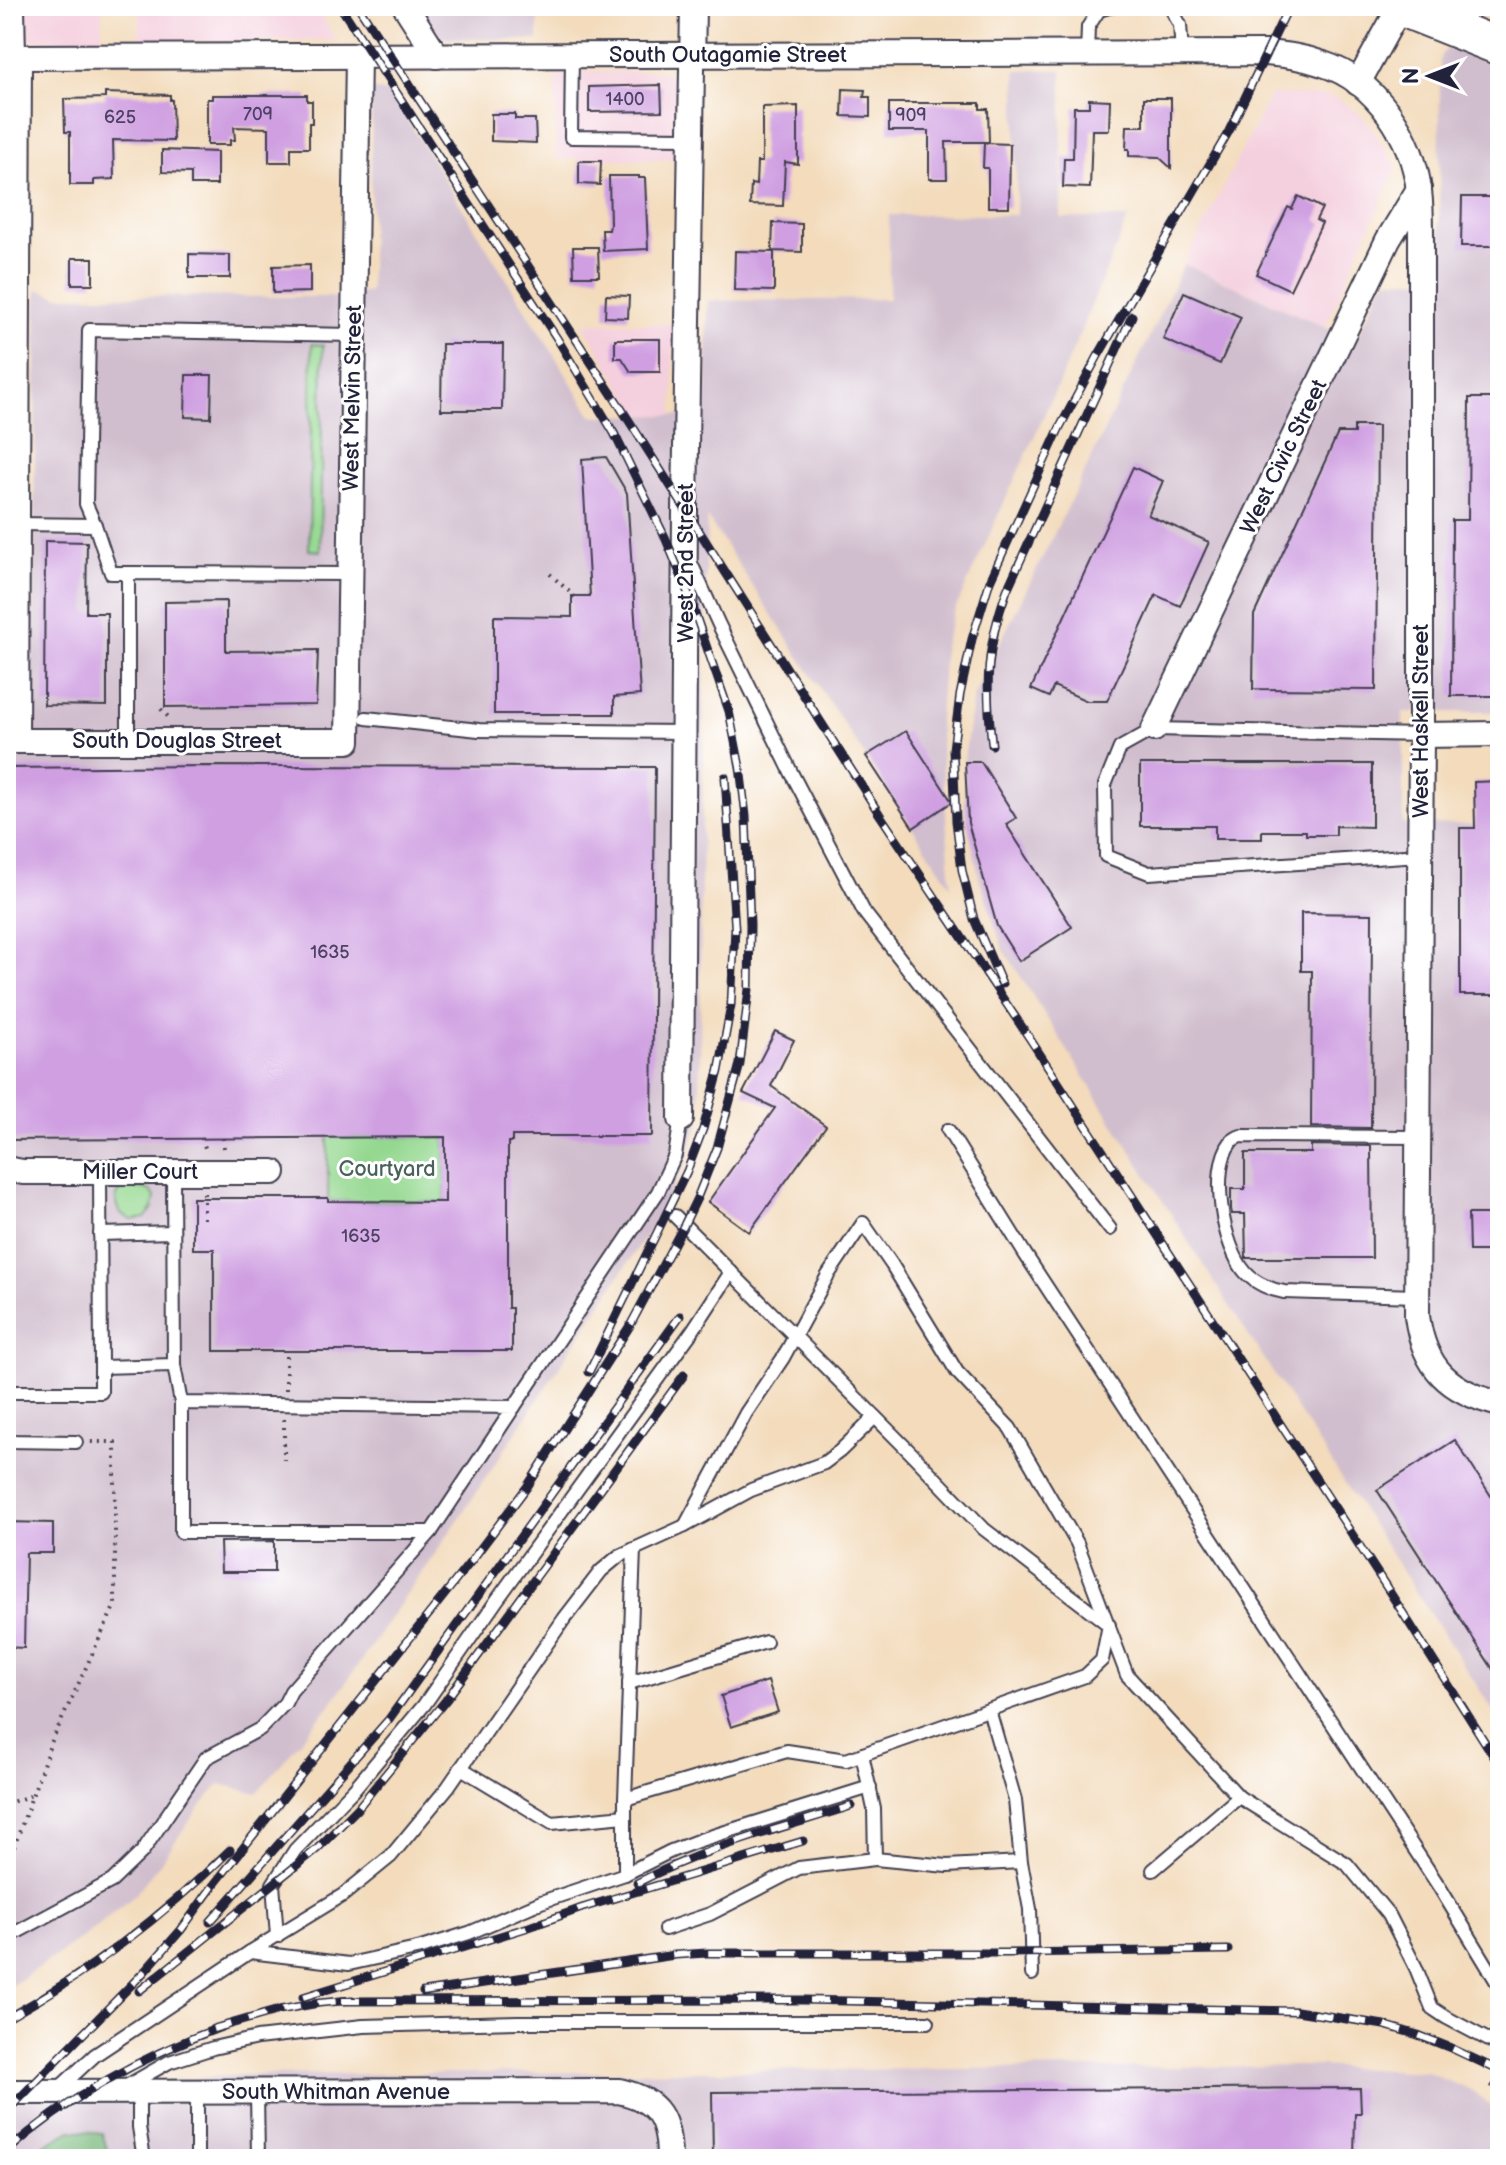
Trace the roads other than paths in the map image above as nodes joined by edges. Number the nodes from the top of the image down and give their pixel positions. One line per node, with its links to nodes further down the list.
1 (18, 6): 14 (lane)
2 (405, 6): 13 (street)
3 (693, 6): 11 (street, West 2nd Street)
4 (1112, 6): 12 (lane)
5 (1170, 6): 8 (lane)
6 (1399, 7): 7 (main road); 15 (street)
7 (1500, 47)
8 (1182, 53): 12 (street, South Outagamie Street); 15 (street, South Outagamie Street)
9 (358, 55): 13 (street, South Outagamie Street); 14 (street, South Outagamie Street); 18 (street, West Melvin Street)
10 (572, 55): 11 (street, South Outagamie Street); 13 (street, South Outagamie Street); 16 (lane)
11 (693, 55): 12 (street, South Outagamie Street); 16 (street, West 2nd Street)
12 (1087, 55)
13 (437, 56)
14 (12, 57): 19 (street)
15 (1358, 83): 17 (street, West Haskell Street)
16 (691, 138): 21 (street, West 2nd Street)
17 (1419, 189): 25 (street, West Civic Street); 28 (street, West Haskell Street)
18 (354, 335): 20 (lane); 23 (street, West Melvin Street)
19 (16, 524): 20 (lane); 29 (street)
20 (95, 525): 22 (lane)
21 (685, 551): 26 (street, West 2nd Street); 41 (lane)
22 (128, 573): 23 (lane); 30 (lane)
23 (350, 574): 31 (street, West Melvin Street)
24 (366, 718): 26 (lane)
25 (1154, 729): 28 (lane); 32 (lane)
26 (685, 732): 33 (street, West 2nd Street)
27 (1500, 734): 28 (street)
28 (1421, 735): 32 (street, West Haskell Street)
29 (11, 741): 30 (street, South Douglas Street)
30 (128, 741): 31 (street, South Douglas Street)
31 (348, 741)
32 (1420, 855): 35 (street, West Haskell Street)
33 (681, 1119): 52 (lane)
34 (948, 1130): 78 (lane)
35 (1418, 1137): 45 (street, West Haskell Street); 45 (lane)
36 (6, 1169): 37 (street, Miller Court)
37 (100, 1172): 38 (street, Miller Court); 43 (lane)
38 (173, 1172): 39 (street, Miller Court); 42 (lane)
39 (273, 1172)
40 (675, 1216): 44 (lane)
41 (1110, 1229)
42 (173, 1232): 43 (lane); 47 (lane)
43 (100, 1234): 48 (lane)
44 (731, 1272): 46 (lane); 74 (lane)
45 (1417, 1296): 51 (street, West Haskell Street)
46 (795, 1337): 53 (lane); 56 (lane); 59 (lane)
47 (174, 1365): 48 (lane); 50 (lane)
48 (101, 1367): 49 (lane)
49 (6, 1392)
50 (181, 1403): 52 (lane); 57 (lane)
51 (1500, 1404)
52 (514, 1407): 57 (lane)
53 (875, 1417): 56 (lane); 59 (lane)
54 (6, 1441): 55 (lane)
55 (76, 1442)
56 (685, 1526): 58 (lane)
57 (431, 1532): 75 (lane)
58 (634, 1549): 61 (lane); 64 (lane)
59 (1109, 1625): 62 (lane); 66 (lane)
60 (766, 1642): 61 (lane)
61 (629, 1683): 67 (lane)
62 (989, 1710): 63 (lane); 70 (lane)
63 (862, 1754): 65 (lane); 67 (lane)
64 (461, 1768): 68 (lane); 74 (lane)
65 (870, 1787): 69 (lane); 72 (lane)
66 (1239, 1797): 71 (lane); 80 (lane)
67 (625, 1799): 68 (lane)
68 (625, 1816): 72 (lane)
69 (875, 1859): 70 (lane); 73 (lane)
70 (1021, 1862): 77 (lane)
71 (1153, 1870)
72 (625, 1874): 76 (lane)
73 (665, 1929)
74 (277, 1936): 76 (lane)
75 (6, 1938)
76 (250, 1952): 82 (lane)
77 (1032, 1974)
78 (1500, 1987)
79 (928, 2022): 83 (lane)
80 (1500, 2046)
81 (6, 2092): 82 (street, South Whitman Avenue)
82 (54, 2092): 83 (street, South Whitman Avenue)
83 (128, 2092): 84 (street, South Whitman Avenue); 86 (lane)
84 (197, 2092): 85 (street, South Whitman Avenue); 87 (lane)
85 (257, 2092): 88 (lane); 89 (street, South Whitman Avenue)
86 (144, 2159)
87 (197, 2159)
88 (258, 2159)
89 (669, 2159)

